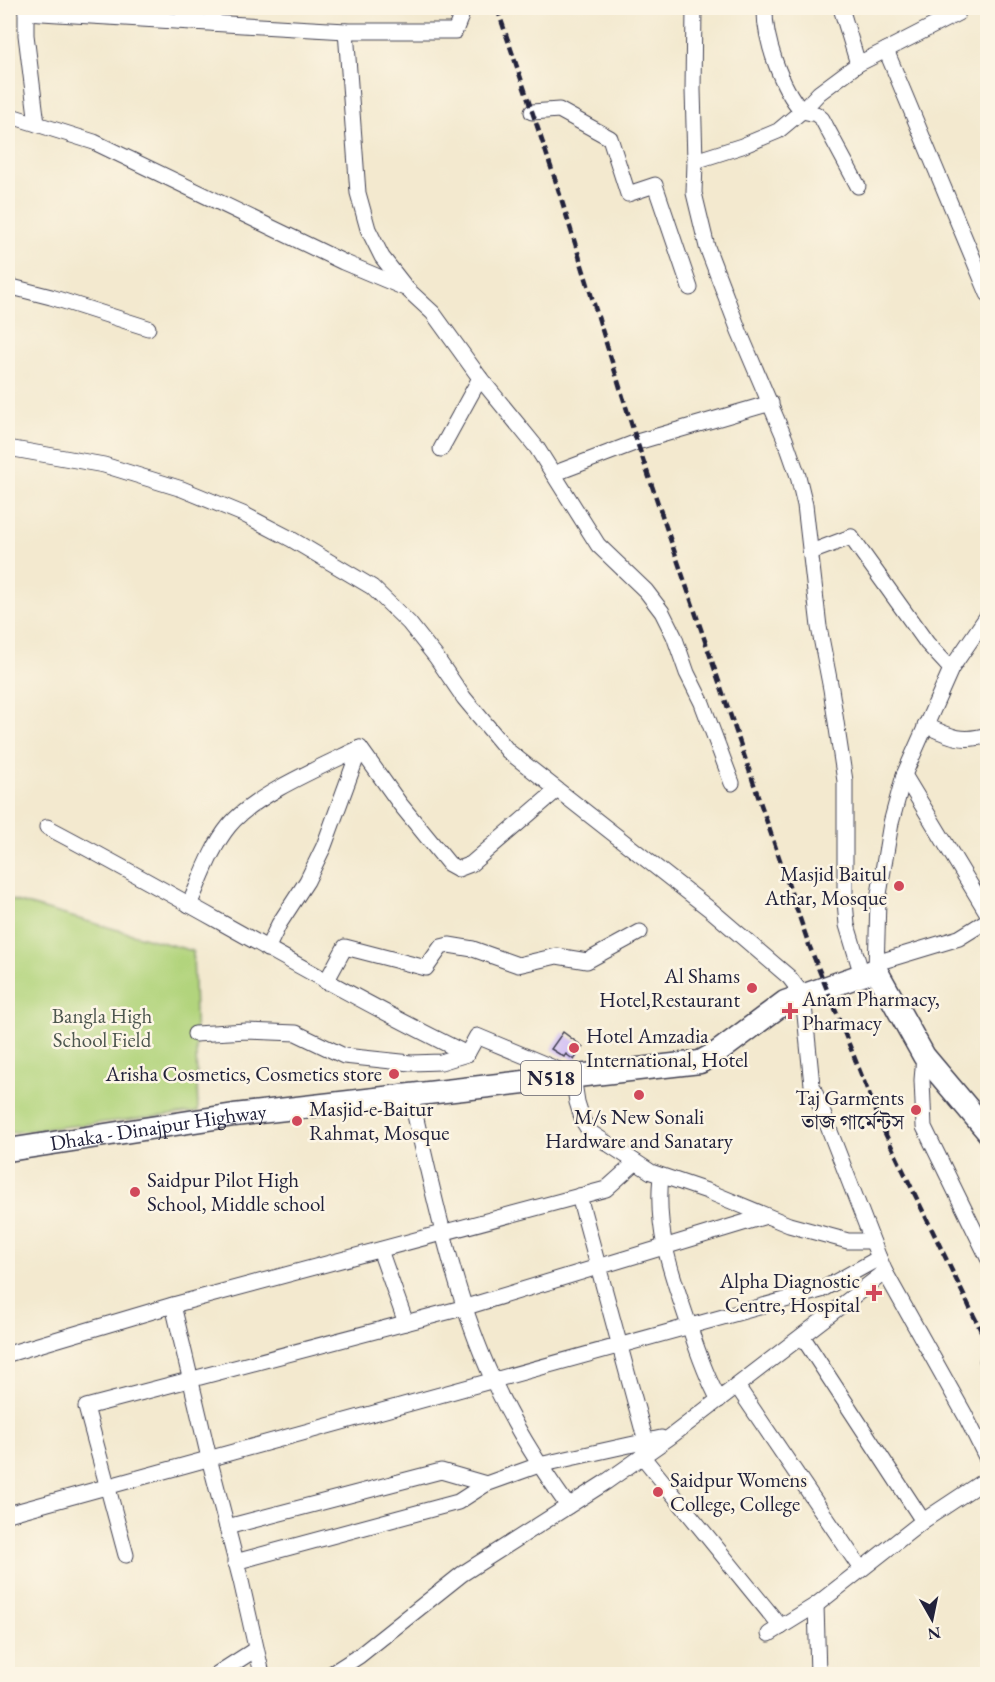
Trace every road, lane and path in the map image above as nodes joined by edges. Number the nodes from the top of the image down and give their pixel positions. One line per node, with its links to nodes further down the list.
1 (458, 8): 8 (street)
2 (694, 8): 15 (street)
3 (765, 8): 11 (street)
4 (841, 8): 10 (street)
5 (26, 10): 7 (street); 14 (street)
6 (958, 13): 9 (street)
7 (213, 15): 8 (street)
8 (346, 31): 19 (street)
9 (886, 50): 10 (street); 20 (street)
10 (858, 64): 11 (street)
11 (802, 111): 15 (street); 16 (street)
12 (532, 112): 18 (street)
13 (8, 115): 14 (street)
14 (37, 124): 19 (street)
15 (695, 161): 23 (street)
16 (858, 186)
17 (8, 286): 21 (street)
18 (690, 288)
19 (407, 289): 22 (street)
20 (987, 294)
21 (148, 328)
22 (480, 378): 25 (street); 26 (street)
23 (771, 403): 26 (street); 27 (street)
24 (8, 448): 35 (street)
25 (441, 449)
26 (553, 474): 34 (street)
27 (810, 552): 29 (street); 42 (street)
28 (987, 615): 29 (street)
29 (951, 669): 30 (street)
30 (925, 725): 31 (street); 33 (street)
31 (987, 735)
32 (360, 748): 35 (street); 37 (street); 41 (street)
33 (904, 775): 38 (street); 42 (street)
34 (732, 783)
35 (556, 790): 44 (street)
36 (47, 827): 37 (street)
37 (189, 905): 41 (street)
38 (987, 914)
39 (987, 920): 42 (street)
40 (640, 932): 43 (street)
41 (267, 949): 43 (street)
42 (871, 969): 44 (highway, Dhaka - Dinajpur Highway / N518); 47 (highway)
43 (326, 982): 46 (street)
44 (803, 995): 48 (highway, Dhaka - Dinajpur Highway / N518); 57 (street)
45 (195, 1034): 46 (street)
46 (467, 1054): 48 (street)
47 (924, 1056): 50 (highway); 61 (street)
48 (573, 1076): 49 (highway, Dhaka - Dinajpur Highway / N518); 52 (street)
49 (410, 1094): 51 (highway, Dhaka - Dinajpur Highway / N518); 56 (street)
50 (987, 1132)
51 (8, 1150)
52 (635, 1163): 53 (street); 54 (street)
53 (661, 1176): 55 (street); 58 (street)
54 (579, 1196): 56 (street); 62 (street)
55 (766, 1216): 57 (street); 58 (street)
56 (443, 1233): 59 (street); 65 (street)
57 (872, 1241): 60 (street)
58 (664, 1247): 62 (street); 67 (street)
59 (380, 1250): 64 (street); 66 (street)
60 (879, 1258): 63 (street); 67 (street)
61 (987, 1258)
62 (598, 1267): 65 (street); 69 (street)
63 (885, 1272): 68 (street); 77 (street)
64 (173, 1305): 70 (street); 71 (street)
65 (466, 1307): 66 (street); 72 (street)
66 (406, 1323): 71 (street)
67 (689, 1327): 69 (street); 74 (street)
68 (802, 1336): 73 (street); 84 (street)
69 (620, 1346): 72 (street); 75 (street)
70 (8, 1354)
71 (191, 1379): 76 (street); 81 (street)
72 (493, 1381): 76 (street); 78 (street)
73 (737, 1386): 74 (street); 88 (street)
74 (719, 1400): 75 (street)
75 (644, 1449): 78 (street); 82 (street); 89 (street)
76 (209, 1458): 81 (street); 85 (street)
77 (987, 1461)
78 (539, 1465): 80 (street); 82 (street)
79 (987, 1478): 84 (street)
80 (486, 1484): 85 (street); 87 (street)
81 (106, 1487): 83 (street); 86 (street)
82 (568, 1506): 93 (street)
83 (8, 1514)
84 (923, 1521): 88 (street)
85 (227, 1527): 87 (street)
86 (126, 1555)
87 (235, 1562): 90 (street)
88 (861, 1569): 89 (street)
89 (816, 1605): 94 (street)
90 (256, 1649): 91 (street); 92 (street)
91 (218, 1674)
92 (262, 1674)
93 (330, 1674)
94 (818, 1674)

